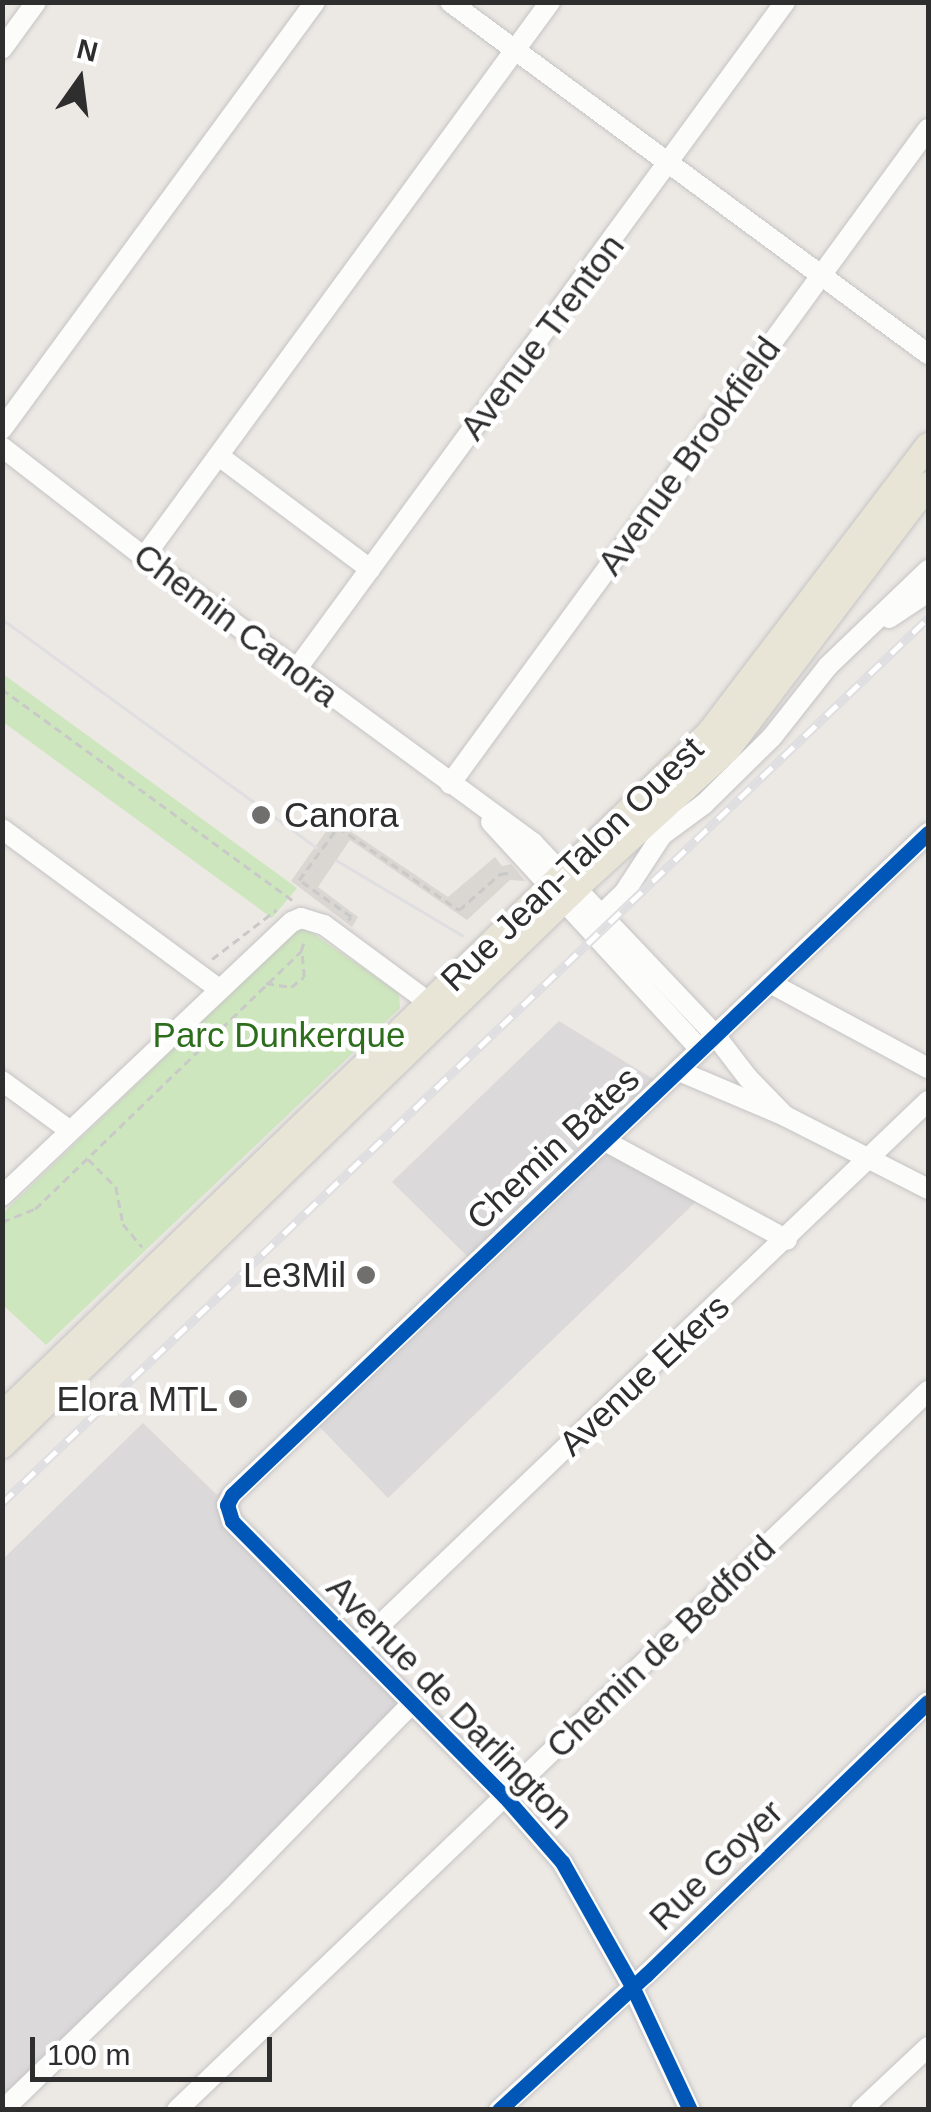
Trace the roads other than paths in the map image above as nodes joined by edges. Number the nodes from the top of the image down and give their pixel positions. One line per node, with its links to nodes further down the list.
1 (36, 2): 6 (street)
2 (316, 2): 12 (street)
3 (450, 2): 7 (street)
4 (550, 2): 7 (street)
5 (786, 2): 9 (street, Avenue Trenton)
6 (2, 49)
7 (514, 51): 9 (street); 15 (street)
8 (928, 129): 10 (street, Avenue Brookfield)
9 (668, 164): 10 (street); 18 (street, Avenue Trenton)
10 (822, 276): 11 (street); 23 (street, Avenue Brookfield)
11 (928, 354)
12 (2, 430)
13 (928, 445): 26 (main road, Rue Jean-Talon Ouest)
14 (2, 446): 17 (street, Chemin Canora)
15 (219, 456): 17 (street); 18 (street)
16 (928, 484): 26 (main road, Rue Jean-Talon Ouest)
17 (144, 556): 22 (street, Chemin Canora)
18 (370, 568): 22 (street, Avenue Trenton)
19 (928, 570): 21 (street)
20 (928, 592): 21 (street)
21 (869, 628): 27 (street)
22 (296, 670): 23 (street, Chemin Canora)
23 (450, 784): 26 (street, Chemin Canora)
24 (2, 829): 29 (street)
25 (928, 833): 28 (street, Chemin Bates)
26 (563, 887): 27 (street); 30 (main road, Rue Jean-Talon Ouest); 31 (street)
27 (602, 914): 31 (street)
28 (770, 982): 31 (street, Chemin Bates); 32 (street)
29 (218, 988): 30 (street); 37 (street)
30 (438, 1008): 44 (main road, Rue Jean-Talon Ouest); 45 (main road, Rue Jean-Talon Ouest)
31 (708, 1042): 33 (street, Chemin Bates); 36 (street)
32 (928, 1068)
33 (679, 1070): 36 (street); 38 (street, Chemin Bates)
34 (2, 1082): 37 (street)
35 (928, 1101): 39 (street, Avenue Ekers)
36 (785, 1116): 39 (street)
37 (69, 1130): 41 (street)
38 (605, 1142): 42 (street); 46 (street, Chemin Bates)
39 (873, 1159): 40 (street); 42 (street, Avenue Ekers)
40 (928, 1188)
41 (2, 1196)
42 (787, 1240): 47 (street, Avenue Ekers)
43 (928, 1391): 50 (street, Chemin de Bedford)
44 (2, 1414)
45 (2, 1445)
46 (228, 1512): 47 (street, Avenue de Darlington)
47 (357, 1647): 48 (street, Avenue de Darlington)
48 (412, 1702): 50 (street, Avenue de Darlington); 53 (street)
49 (928, 1702): 51 (street, Rue Goyer)
50 (504, 1797): 51 (street, Avenue de Darlington); 54 (street, Chemin de Bedford)
51 (632, 1986): 55 (street, Rue Goyer); 56 (street, Avenue de Darlington)
52 (928, 2047): 57 (street)
53 (3, 2110)
54 (177, 2110)
55 (499, 2110)
56 (690, 2110)
57 (860, 2110)

